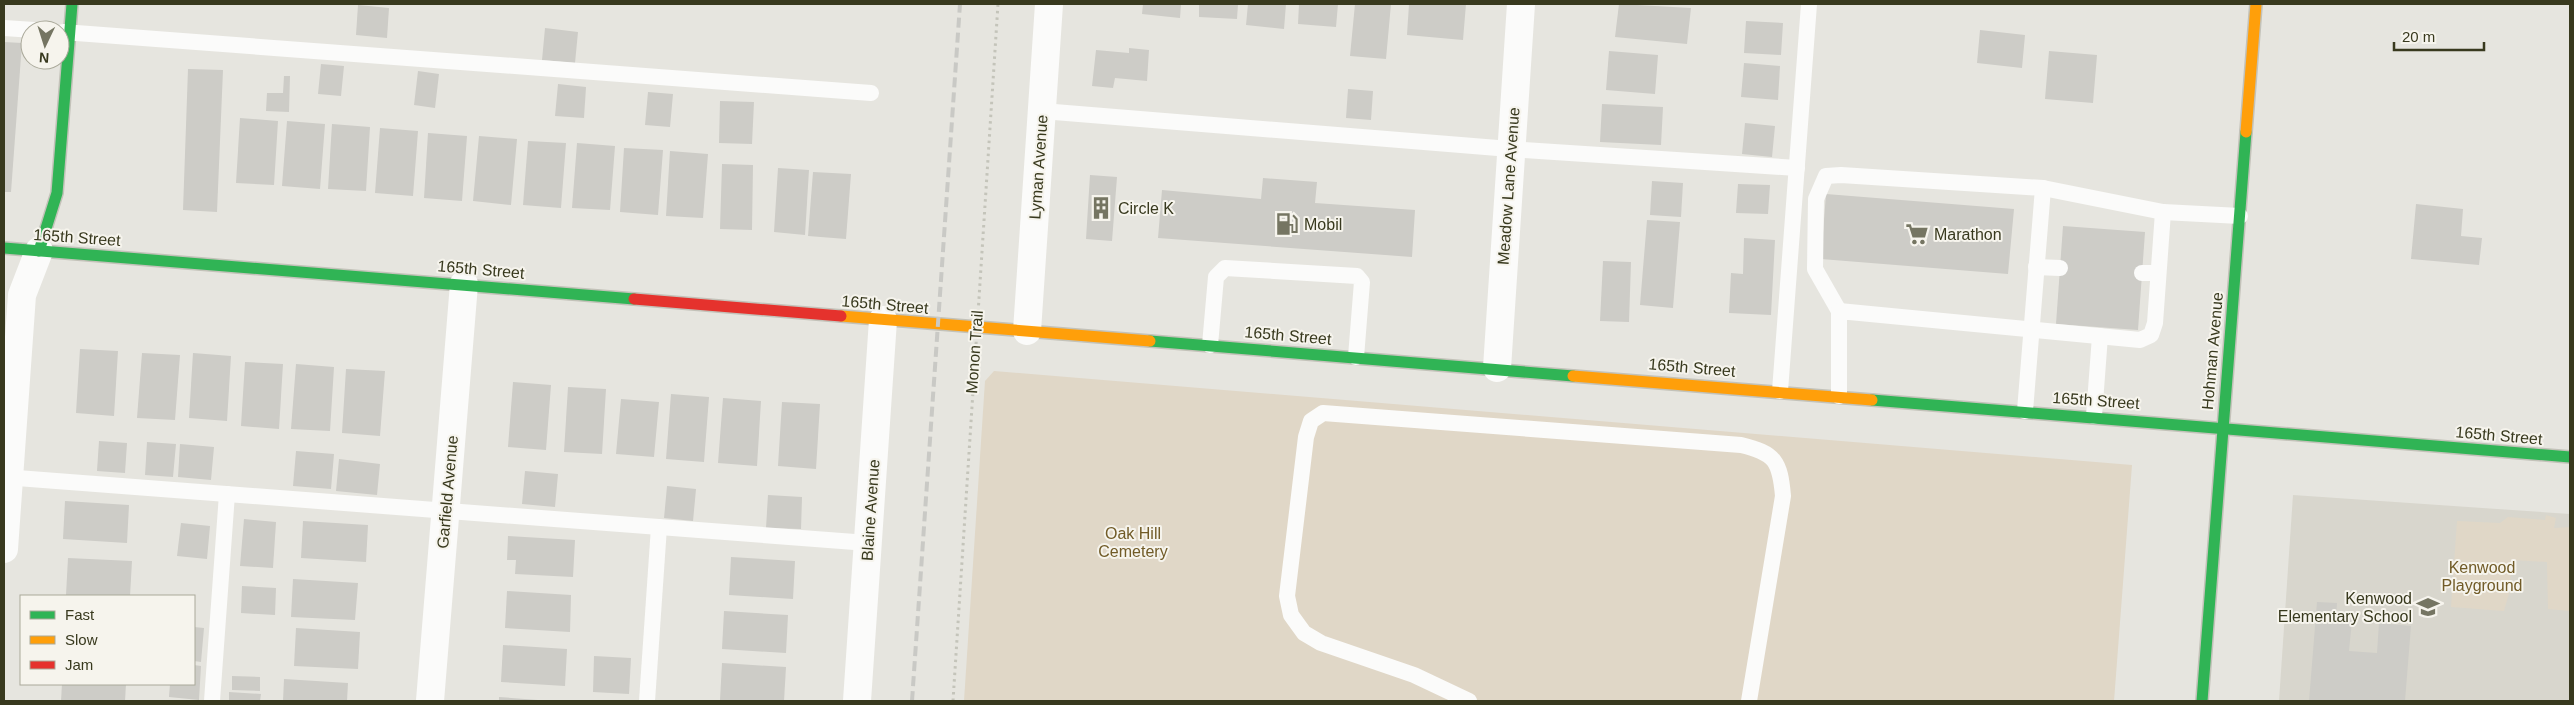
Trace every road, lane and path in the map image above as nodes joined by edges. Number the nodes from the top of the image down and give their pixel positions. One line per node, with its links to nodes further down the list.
1 (72, 4): 7 (main road)
2 (998, 4): 48 (path, Monon Trail, bridge)
3 (1049, 4): 13 (street, Lyman Avenue)
4 (1521, 4): 14 (street, Meadow Lane Avenue)
5 (1809, 4): 15 (lane)
6 (2256, 4): 18 (main road, Hohman Avenue)
7 (68, 20)
8 (4, 28): 9 (lane)
9 (20, 29)
10 (70, 32): 12 (lane)
11 (63, 70): 20 (main road)
12 (870, 93)
13 (1042, 111): 14 (lane); 27 (street, Lyman Avenue)
14 (1510, 148): 15 (lane); 31 (street, Meadow Lane Avenue)
15 (1797, 168): 32 (lane)
16 (2043, 188): 17 (lane); 21 (lane); 24 (lane)
17 (2163, 212): 18 (lane); 28 (lane)
18 (2240, 216): 36 (main road, Hohman Avenue)
19 (4, 248): 20 (main road, 165th Street)
20 (39, 250): 23 (main road, 165th Street); 38 (street)
21 (2036, 267): 22 (lane); 26 (lane)
22 (2060, 268)
23 (464, 284): 25 (main road, 165th Street); 40 (street, Garfield Avenue)
24 (1840, 311): 26 (lane); 33 (lane)
25 (883, 320): 27 (main road, 165th Street); 42 (street, Blaine Avenue)
26 (2030, 330): 28 (lane); 34 (lane)
27 (1026, 331): 29 (main road, 165th Street)
28 (2100, 336): 35 (lane)
29 (1210, 346): 30 (main road, 165th Street); 30 (lane)
30 (1356, 357): 31 (main road, 165th Street)
31 (1497, 368): 32 (main road, 165th Street)
32 (1780, 391): 33 (main road, 165th Street)
33 (1839, 396): 34 (main road, 165th Street)
34 (2025, 411): 35 (main road, 165th Street)
35 (2094, 416): 36 (main road, 165th Street)
36 (2222, 427): 37 (main road, 165th Street); 51 (main road, Hohman Avenue)
37 (2570, 457)
38 (6, 477): 39 (lane); 43 (street)
39 (227, 494): 40 (lane); 44 (lane)
40 (446, 510): 41 (lane); 45 (street, Garfield Avenue)
41 (659, 527): 42 (lane); 46 (lane)
42 (868, 543): 47 (street, Blaine Avenue)
43 (4, 549)
44 (212, 701)
45 (430, 701)
46 (647, 701)
47 (857, 701)
48 (953, 701)
49 (1469, 701): 50 (lane)
50 (1749, 701)
51 (2202, 701)

